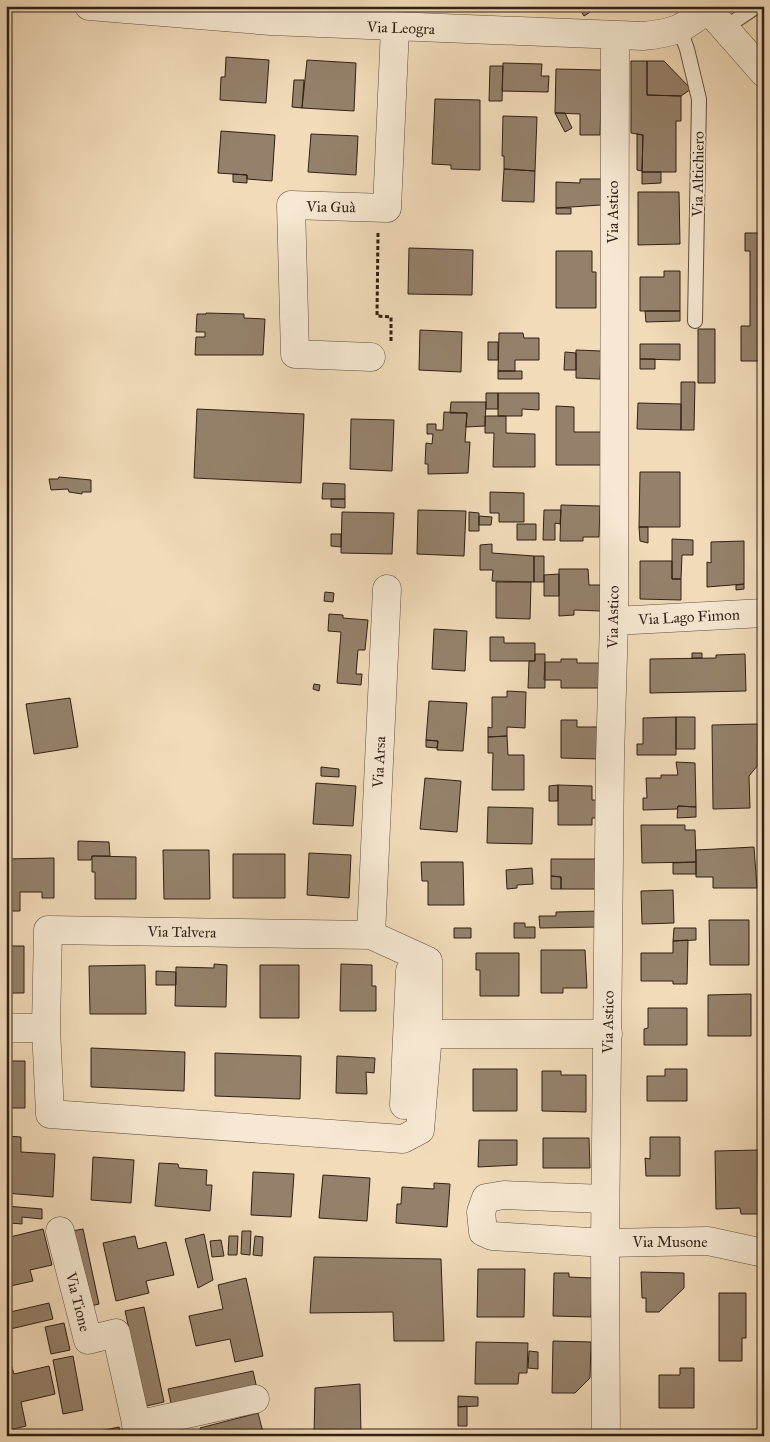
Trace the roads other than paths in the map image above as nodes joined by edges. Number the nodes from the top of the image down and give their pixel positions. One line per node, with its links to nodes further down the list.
1 (89, 6): 4 (street, Via Leogra)
2 (757, 6): 3 (lane)
3 (712, 15): 5 (street, Via Leogra); 7 (street)
4 (395, 28): 6 (street, Via Leogra); 9 (street, Via Guà)
5 (680, 30): 6 (street, Via Leogra); 8 (lane, Via Altichiero)
6 (615, 35): 12 (street, Via Astico)
7 (764, 73)
8 (695, 321)
9 (381, 352)
10 (387, 589): 13 (street, Via Arsa)
11 (764, 613): 12 (street, Via Lago Fimon)
12 (614, 621): 18 (street, Via Astico)
13 (371, 935): 14 (street, Via Talvera); 16 (street, Via Talvera)
14 (411, 952): 17 (street, Via Talvera); 19 (street)
15 (6, 1028): 16 (street)
16 (46, 1028): 19 (street, Via Talvera)
17 (428, 1034): 18 (street); 19 (street, Via Talvera)
18 (608, 1034): 20 (street, Via Astico)
19 (402, 1139)
20 (605, 1199): 22 (street, Via Astico); 22 (street)
21 (60, 1232): 25 (street, Via Tione)
22 (604, 1243): 23 (street, Via Musone); 26 (street, Via Astico)
23 (764, 1253)
24 (255, 1399): 25 (street, Via Tione)
25 (138, 1430)
26 (606, 1436)

